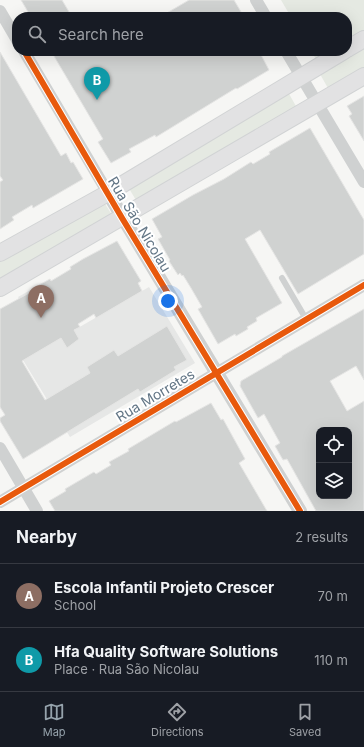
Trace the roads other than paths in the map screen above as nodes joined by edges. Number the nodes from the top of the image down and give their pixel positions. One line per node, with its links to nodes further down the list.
1 (256, 0): 3 (street)
2 (0, 11): 4 (street)
3 (263, 12)
4 (12, 31)
5 (364, 39): 6 (main road)
6 (352, 46)
7 (27, 56): 14 (street, Rua São Nicolau)
8 (289, 56): 10 (street)
9 (335, 56): 10 (main road)
10 (301, 76): 12 (street); 14 (main road)
11 (364, 76): 12 (main road)
12 (317, 103): 13 (street); 15 (main road)
13 (364, 182)
14 (108, 193): 15 (street, Rua São Nicolau); 16 (main road)
15 (122, 218): 19 (main road); 21 (street, Rua São Nicolau)
16 (0, 253)
17 (282, 278): 20 (lane)
18 (364, 285): 20 (street, Rua Morretes)
19 (0, 288)
20 (306, 319): 21 (street, Rua Morretes)
21 (216, 373): 23 (street, Rua Morretes); 26 (street, Rua São Nicolau)
22 (0, 448): 23 (street)
23 (24, 488): 24 (street, Rua Morretes); 25 (street)
24 (0, 502)
25 (38, 511)
26 (300, 511)

